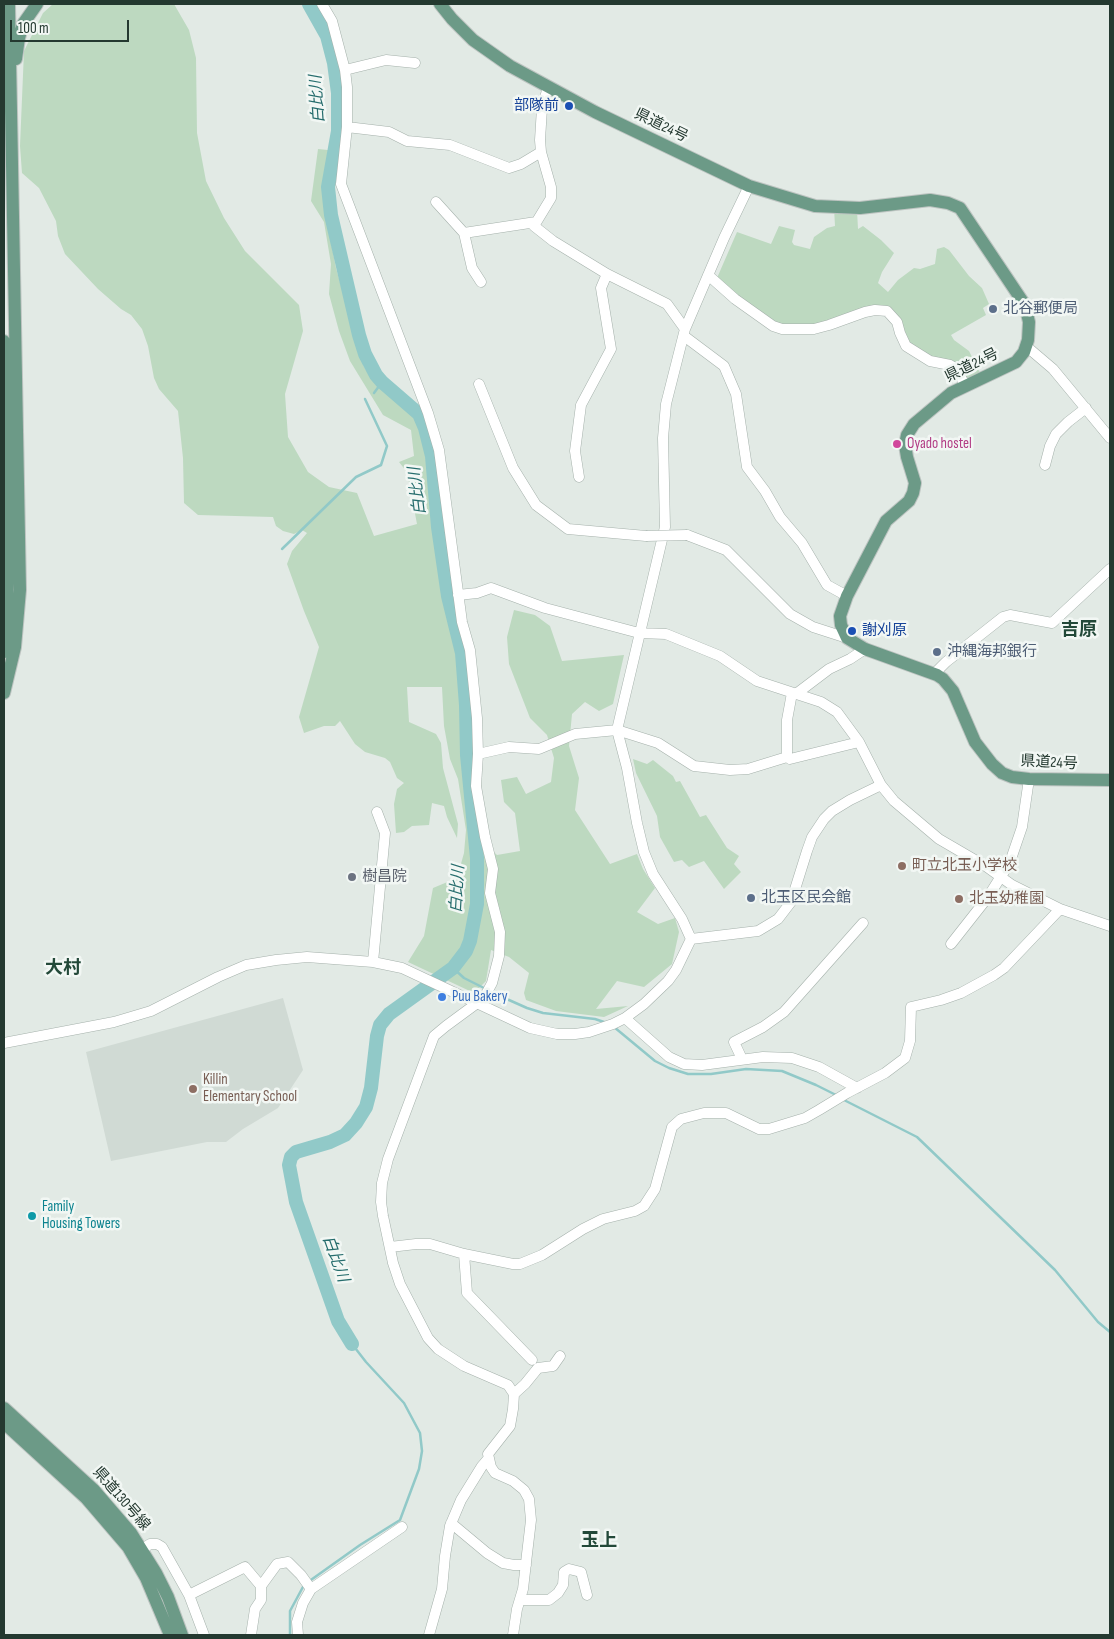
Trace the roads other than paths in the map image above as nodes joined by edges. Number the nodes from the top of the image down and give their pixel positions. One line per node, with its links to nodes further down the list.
1 (9, 4): 9 (main road)
2 (36, 4): 9 (main road)
3 (322, 4): 6 (street)
4 (440, 4): 7 (main road, 県道24号)
5 (415, 63): 6 (street)
6 (345, 70): 8 (street)
7 (548, 87): 10 (street); 11 (main road, 県道24号)
8 (347, 127): 10 (street); 28 (street)
9 (11, 131): 36 (main road)
10 (541, 152): 13 (street)
11 (749, 186): 16 (street); 20 (main road, 県道24号)
12 (436, 202): 14 (street)
13 (536, 222): 14 (street); 15 (street)
14 (464, 233): 17 (street)
15 (607, 274): 18 (street); 26 (street)
16 (708, 275): 18 (street); 22 (street)
17 (481, 282)
18 (685, 332): 29 (street); 30 (street)
19 (4, 341): 33 (main road)
20 (1026, 346): 22 (main road, 県道24号); 23 (street)
21 (479, 384): 31 (street, bridge)
22 (966, 386): 29 (main road, 県道24号)
23 (1086, 408): 24 (street); 25 (street)
24 (1110, 438)
25 (1045, 465)
26 (579, 477)
27 (1110, 569): 34 (street)
28 (458, 595): 30 (street); 39 (street)
29 (847, 596): 31 (main road, 県道24号)
30 (639, 633): 35 (street); 37 (street)
31 (848, 638): 32 (main road, 県道24号)
32 (866, 649): 34 (main road, 県道24号); 35 (street)
33 (4, 652)
34 (934, 674): 41 (main road, 県道24号)
35 (794, 693): 38 (street); 40 (street)
36 (4, 694)
37 (617, 730): 39 (street); 40 (street); 49 (street)
38 (859, 742): 40 (street); 43 (street)
39 (478, 754): 52 (street)
40 (787, 757)
41 (1029, 779): 42 (main road, 県道24号); 45 (street)
42 (1110, 780)
43 (881, 786): 45 (street); 49 (street)
44 (377, 812): 51 (street)
45 (1002, 877): 46 (street); 50 (street)
46 (1060, 909): 48 (street); 56 (street)
47 (863, 923): 55 (street)
48 (1110, 926)
49 (691, 939): 53 (street)
50 (951, 944)
51 (373, 962): 52 (street); 54 (street)
52 (481, 1000): 53 (street); 57 (street)
53 (623, 1019): 55 (street)
54 (4, 1043)
55 (742, 1059): 56 (street)
56 (857, 1088): 58 (street)
57 (390, 1247): 58 (street); 61 (street)
58 (464, 1254): 60 (street)
59 (560, 1356): 61 (street)
60 (532, 1360)
61 (514, 1394): 64 (street)
62 (4, 1408): 67 (main road, 県道130号線)
63 (4, 1423): 67 (main road, 県道130号線)
64 (488, 1459): 65 (street); 68 (street)
65 (452, 1523): 68 (street); 79 (street)
66 (402, 1527): 69 (street)
67 (138, 1552): 71 (street); 74 (main road, 県道130号線); 75 (main road, 県道130号線)
68 (526, 1565): 73 (street)
69 (308, 1585): 70 (street); 78 (street)
70 (261, 1586): 71 (street); 77 (street)
71 (190, 1594): 76 (street)
72 (587, 1595): 73 (street)
73 (520, 1600): 80 (street)
74 (170, 1635)
75 (182, 1635)
76 (204, 1635)
77 (251, 1635)
78 (298, 1635)
79 (429, 1635)
80 (513, 1635)

